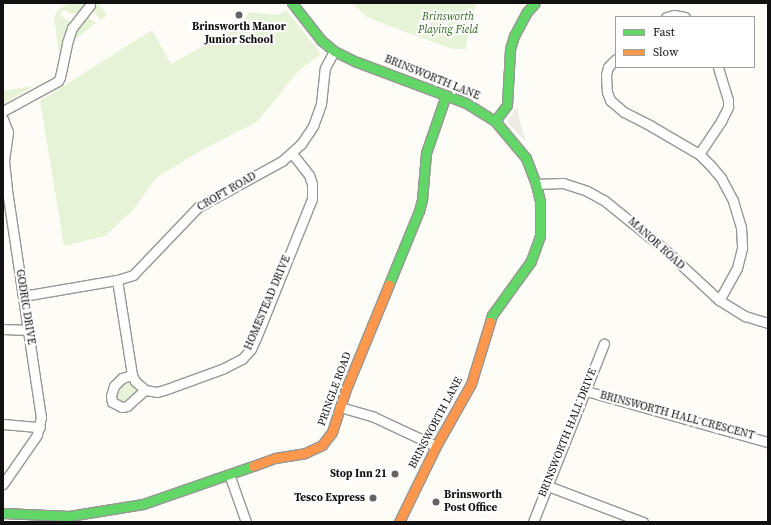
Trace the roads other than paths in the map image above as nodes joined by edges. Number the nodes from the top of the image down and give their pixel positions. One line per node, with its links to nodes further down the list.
1 (292, 3): 4 (street, BRINSWORTH LANE)
2 (535, 3): 10 (street)
3 (90, 5): 8 (street)
4 (334, 51): 7 (street, BRINSWORTH LANE); 11 (street, CROFT ROAD)
5 (615, 60): 12 (street)
6 (718, 68): 12 (street)
7 (446, 95): 10 (street, BRINSWORTH LANE); 25 (street, PRINGLE ROAD)
8 (3, 111)
9 (3, 120): 14 (street, GODRIC DRIVE)
10 (495, 121): 13 (street, BRINSWORTH LANE)
11 (292, 153): 15 (street, CROFT ROAD); 23 (street, HOMESTEAD DRIVE)
12 (699, 154): 17 (street)
13 (536, 184): 17 (street, MANOR ROAD); 29 (street, BRINSWORTH LANE)
14 (5, 190): 16 (street, GODRIC DRIVE)
15 (117, 280): 16 (street, CROFT ROAD); 22 (street)
16 (23, 296): 20 (street, GODRIC DRIVE)
17 (719, 300): 18 (street, MANOR ROAD)
18 (768, 323)
19 (3, 329): 20 (street)
20 (29, 330): 27 (street, GODRIC DRIVE)
21 (604, 344): 24 (street, BRINSWORTH HALL DRIVE)
22 (132, 375): 23 (street); 23 (street)
23 (145, 390)
24 (586, 391): 28 (street, BRINSWORTH HALL CRESCENT); 32 (street, BRINSWORTH HALL DRIVE)
25 (340, 407): 29 (street); 30 (street, PRINGLE ROAD)
26 (3, 424): 27 (street)
27 (40, 427): 31 (street, GODRIC DRIVE)
28 (768, 442)
29 (436, 446): 36 (street, BRINSWORTH LANE)
30 (229, 474): 34 (street, PRINGLE ROAD); 35 (street)
31 (3, 484)
32 (548, 486): 37 (street, BRINSWORTH HALL DRIVE); 38 (street)
33 (3, 513): 34 (street, PRINGLE ROAD)
34 (58, 519)
35 (246, 522)
36 (399, 522)
37 (533, 522)
38 (643, 522)

